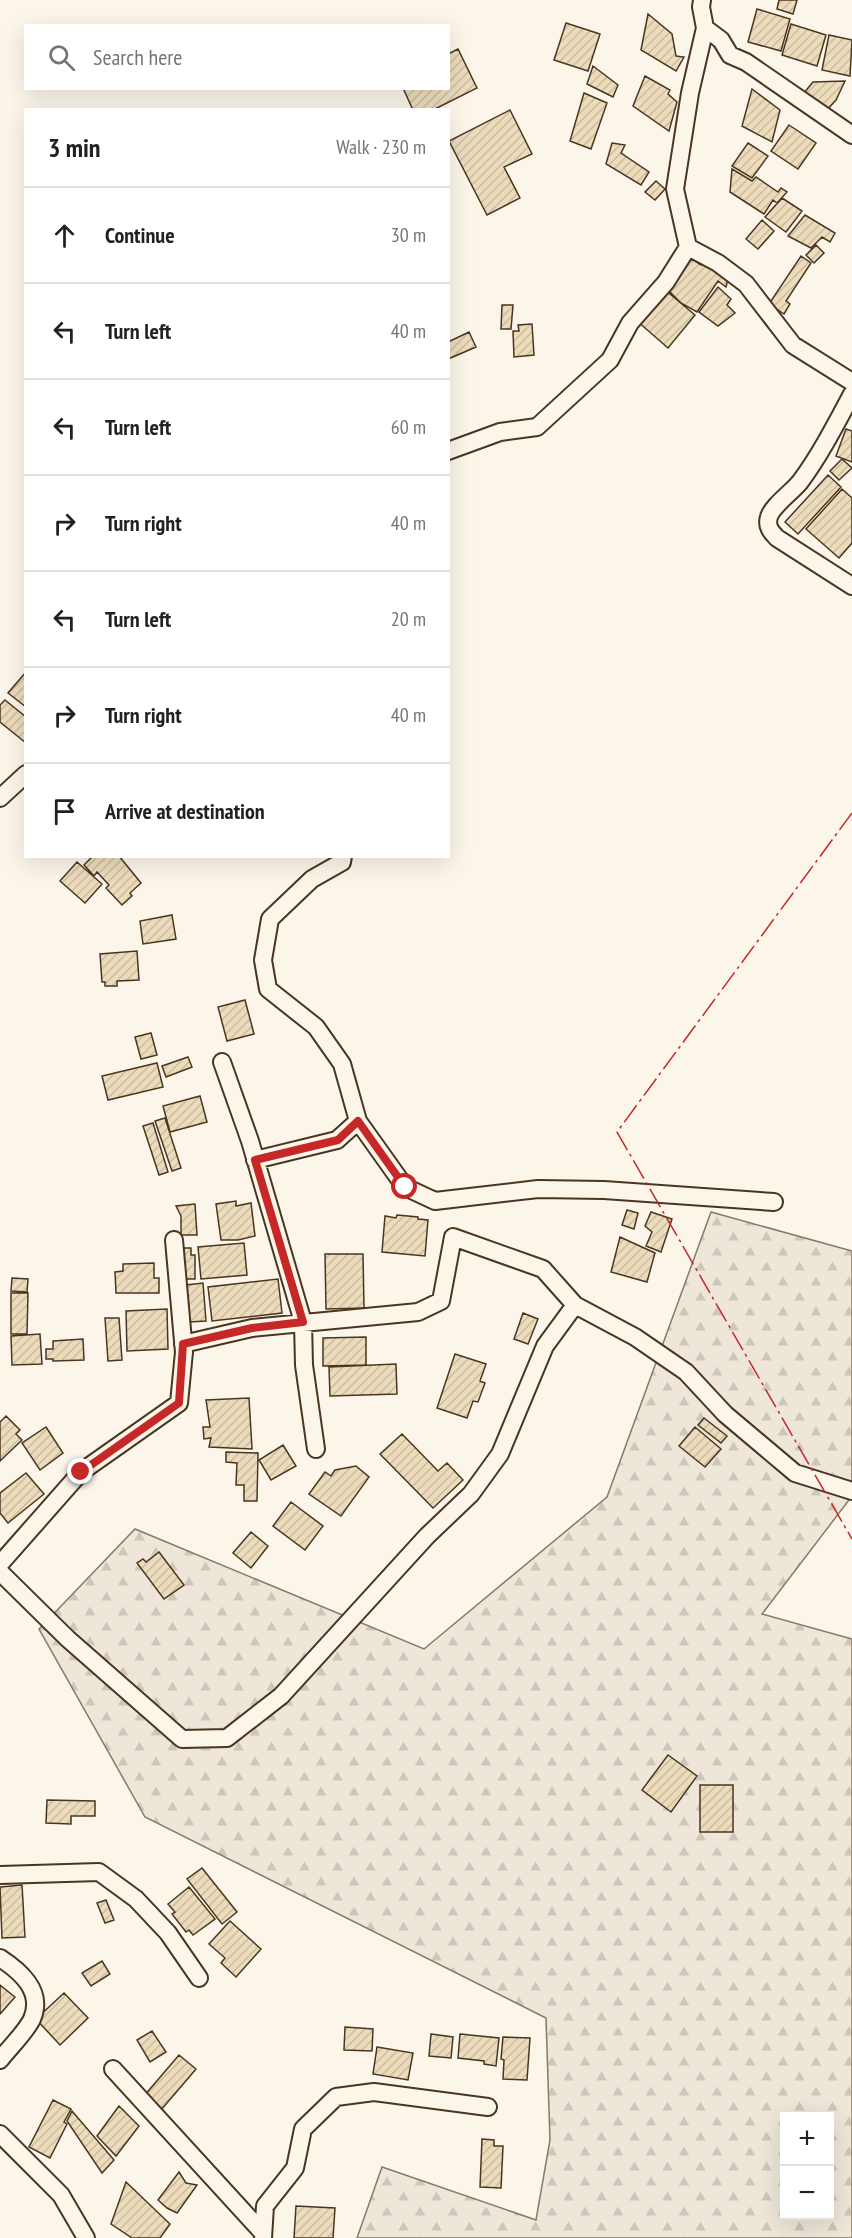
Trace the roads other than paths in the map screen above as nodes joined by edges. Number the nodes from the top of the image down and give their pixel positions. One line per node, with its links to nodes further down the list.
1 (702, 0): 2 (street)
2 (705, 28): 3 (street); 4 (street)
3 (852, 135)
4 (688, 247): 5 (street); 7 (street)
5 (852, 382)
6 (852, 394): 8 (street)
7 (450, 450)
8 (852, 586)
9 (24, 776): 10 (street)
10 (0, 798)
11 (343, 858): 13 (street)
12 (222, 1062): 14 (street)
13 (358, 1121): 14 (street); 15 (street)
14 (255, 1160): 18 (street)
15 (774, 1203)
16 (174, 1240): 19 (street)
17 (575, 1305): 18 (street); 21 (street); 23 (street)
18 (303, 1322): 19 (street); 20 (street)
19 (183, 1344): 22 (street)
20 (316, 1449)
21 (852, 1491)
22 (0, 1564)
23 (0, 1572)
24 (0, 1875): 26 (street)
25 (0, 1958): 27 (street)
26 (199, 1978)
27 (0, 2060)
28 (113, 2069): 31 (street)
29 (488, 2108): 31 (street)
30 (0, 2134): 32 (street)
31 (263, 2236)
32 (86, 2238)

